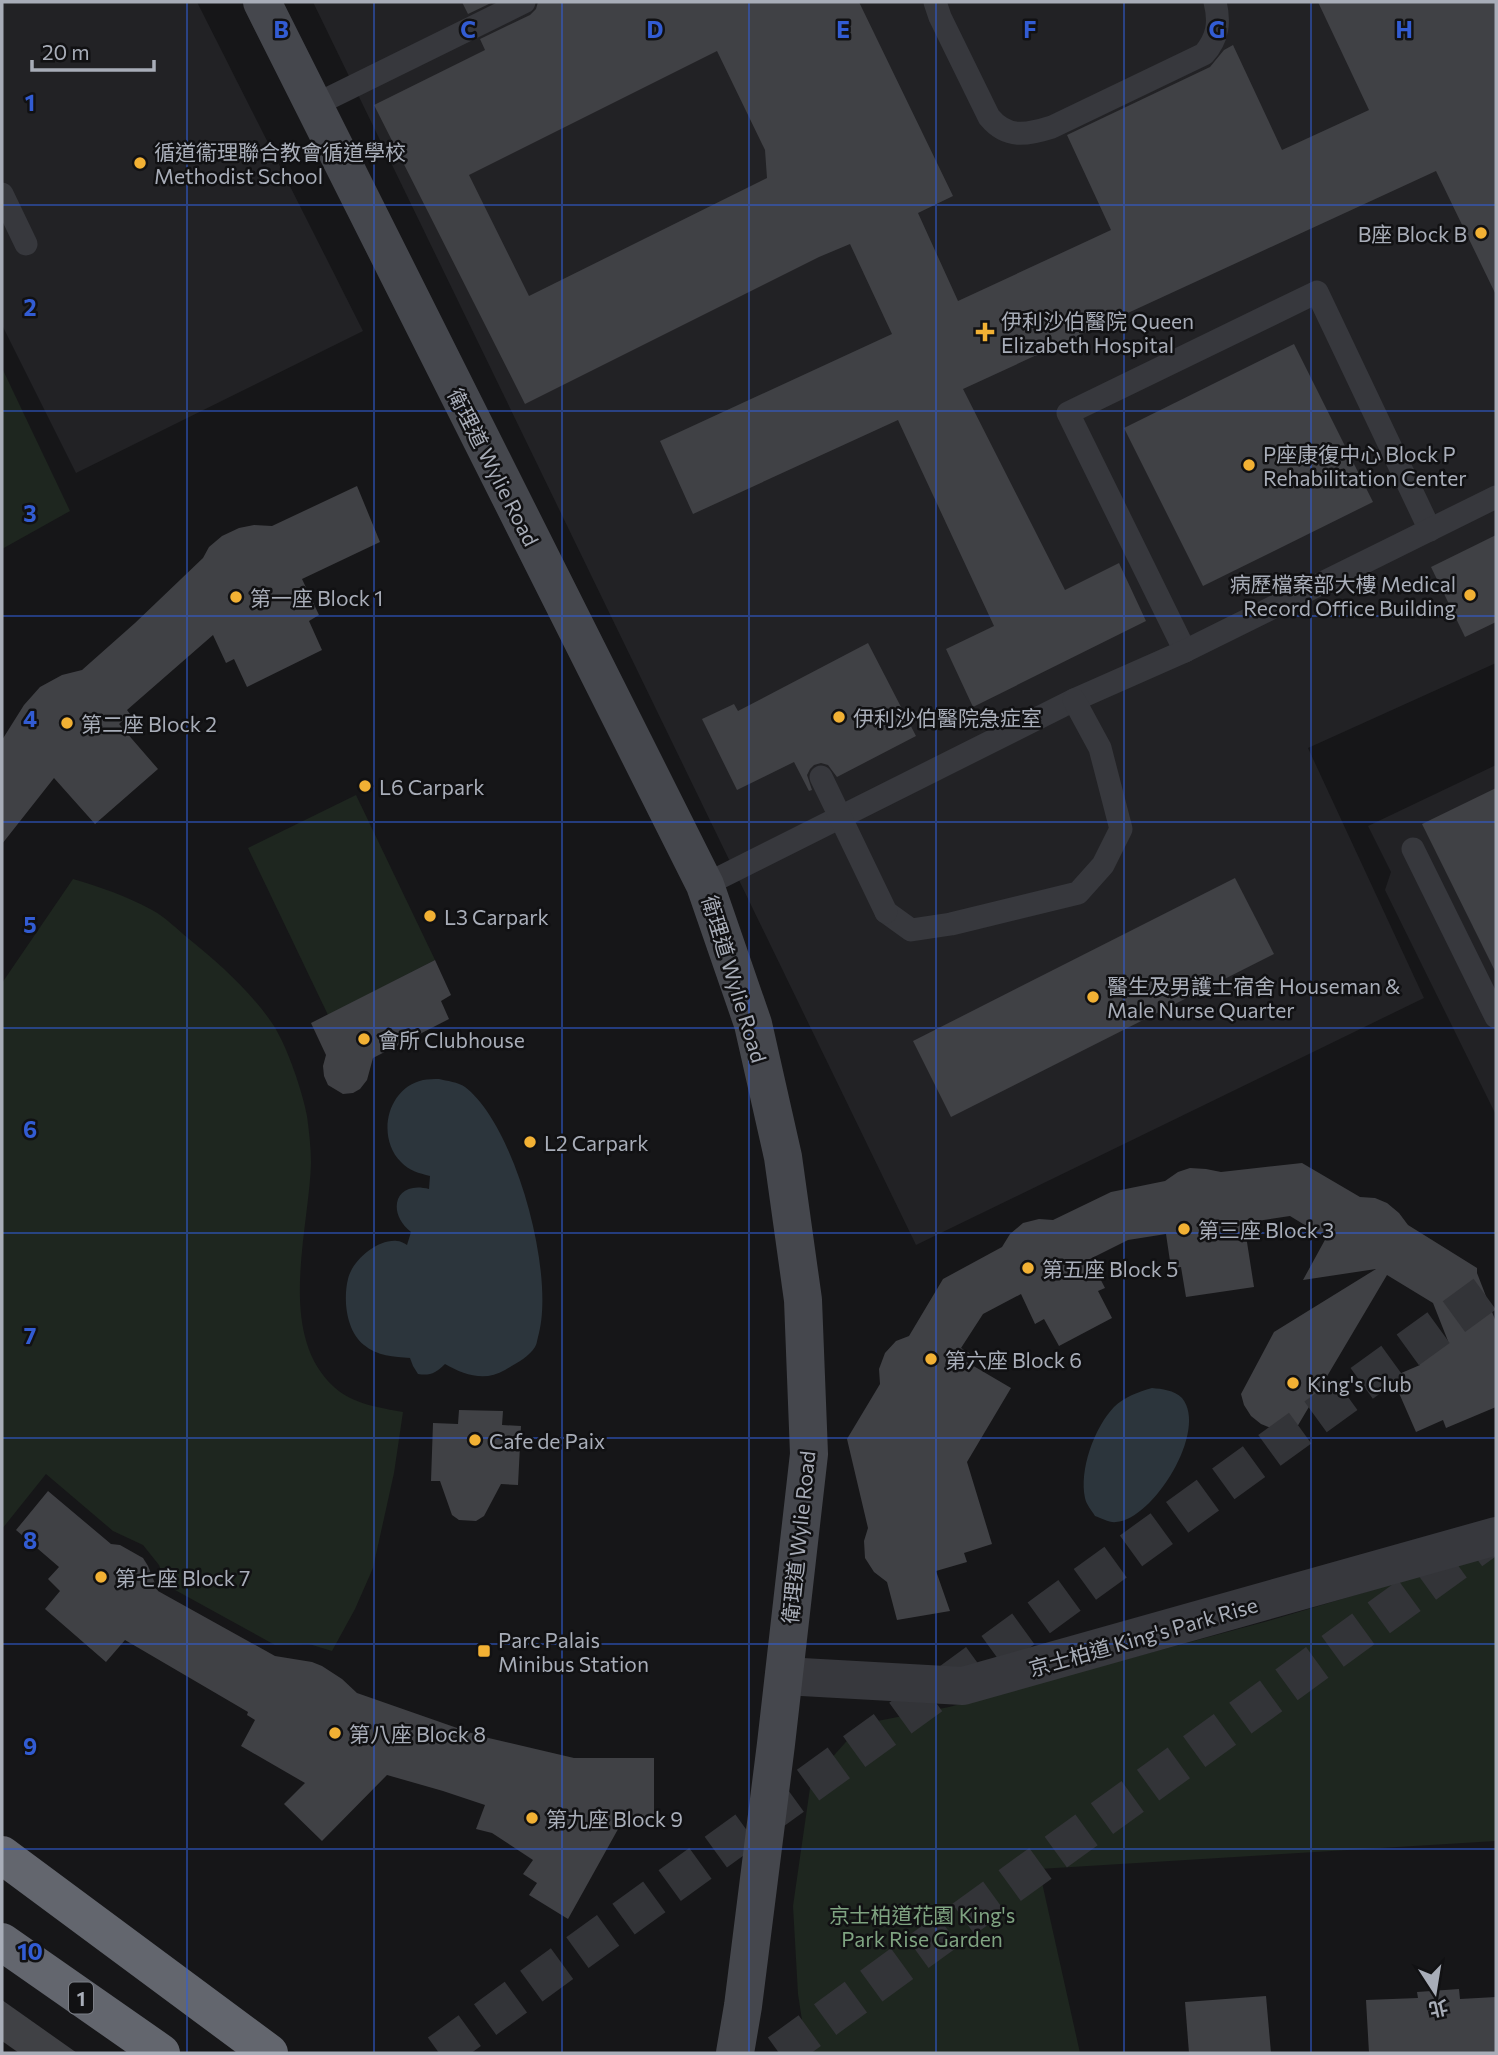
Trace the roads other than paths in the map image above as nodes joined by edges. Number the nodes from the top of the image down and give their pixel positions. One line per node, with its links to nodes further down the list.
1 (262, 2): 5 (street, 衛理道 Wylie Road)
2 (524, 2): 5 (lane)
3 (935, 2): 4 (lane)
4 (1215, 2)
5 (313, 106): 14 (street, 衛理道 Wylie Road)
6 (2, 194): 7 (lane)
7 (26, 244)
8 (1496, 497): 9 (lane)
9 (1430, 530): 10 (lane); 10 (lane)
10 (1185, 650): 11 (lane)
11 (1074, 700): 12 (lane, bridge); 14 (lane)
12 (821, 777)
13 (1413, 849): 15 (lane)
14 (705, 885): 17 (street, 衛理道 Wylie Road)
15 (1496, 1017)
16 (1496, 1536): 17 (street, 京士柏道 King's Park Rise)
17 (784, 1676): 20 (street, 衛理道 Wylie Road)
18 (2, 1855): 22 (highway)
19 (2, 1942): 21 (highway, 1)
20 (743, 2006): 23 (street, 衛理道 Wylie Road); 24 (street)
21 (161, 2053)
22 (269, 2053)
23 (735, 2053)
24 (756, 2053)

